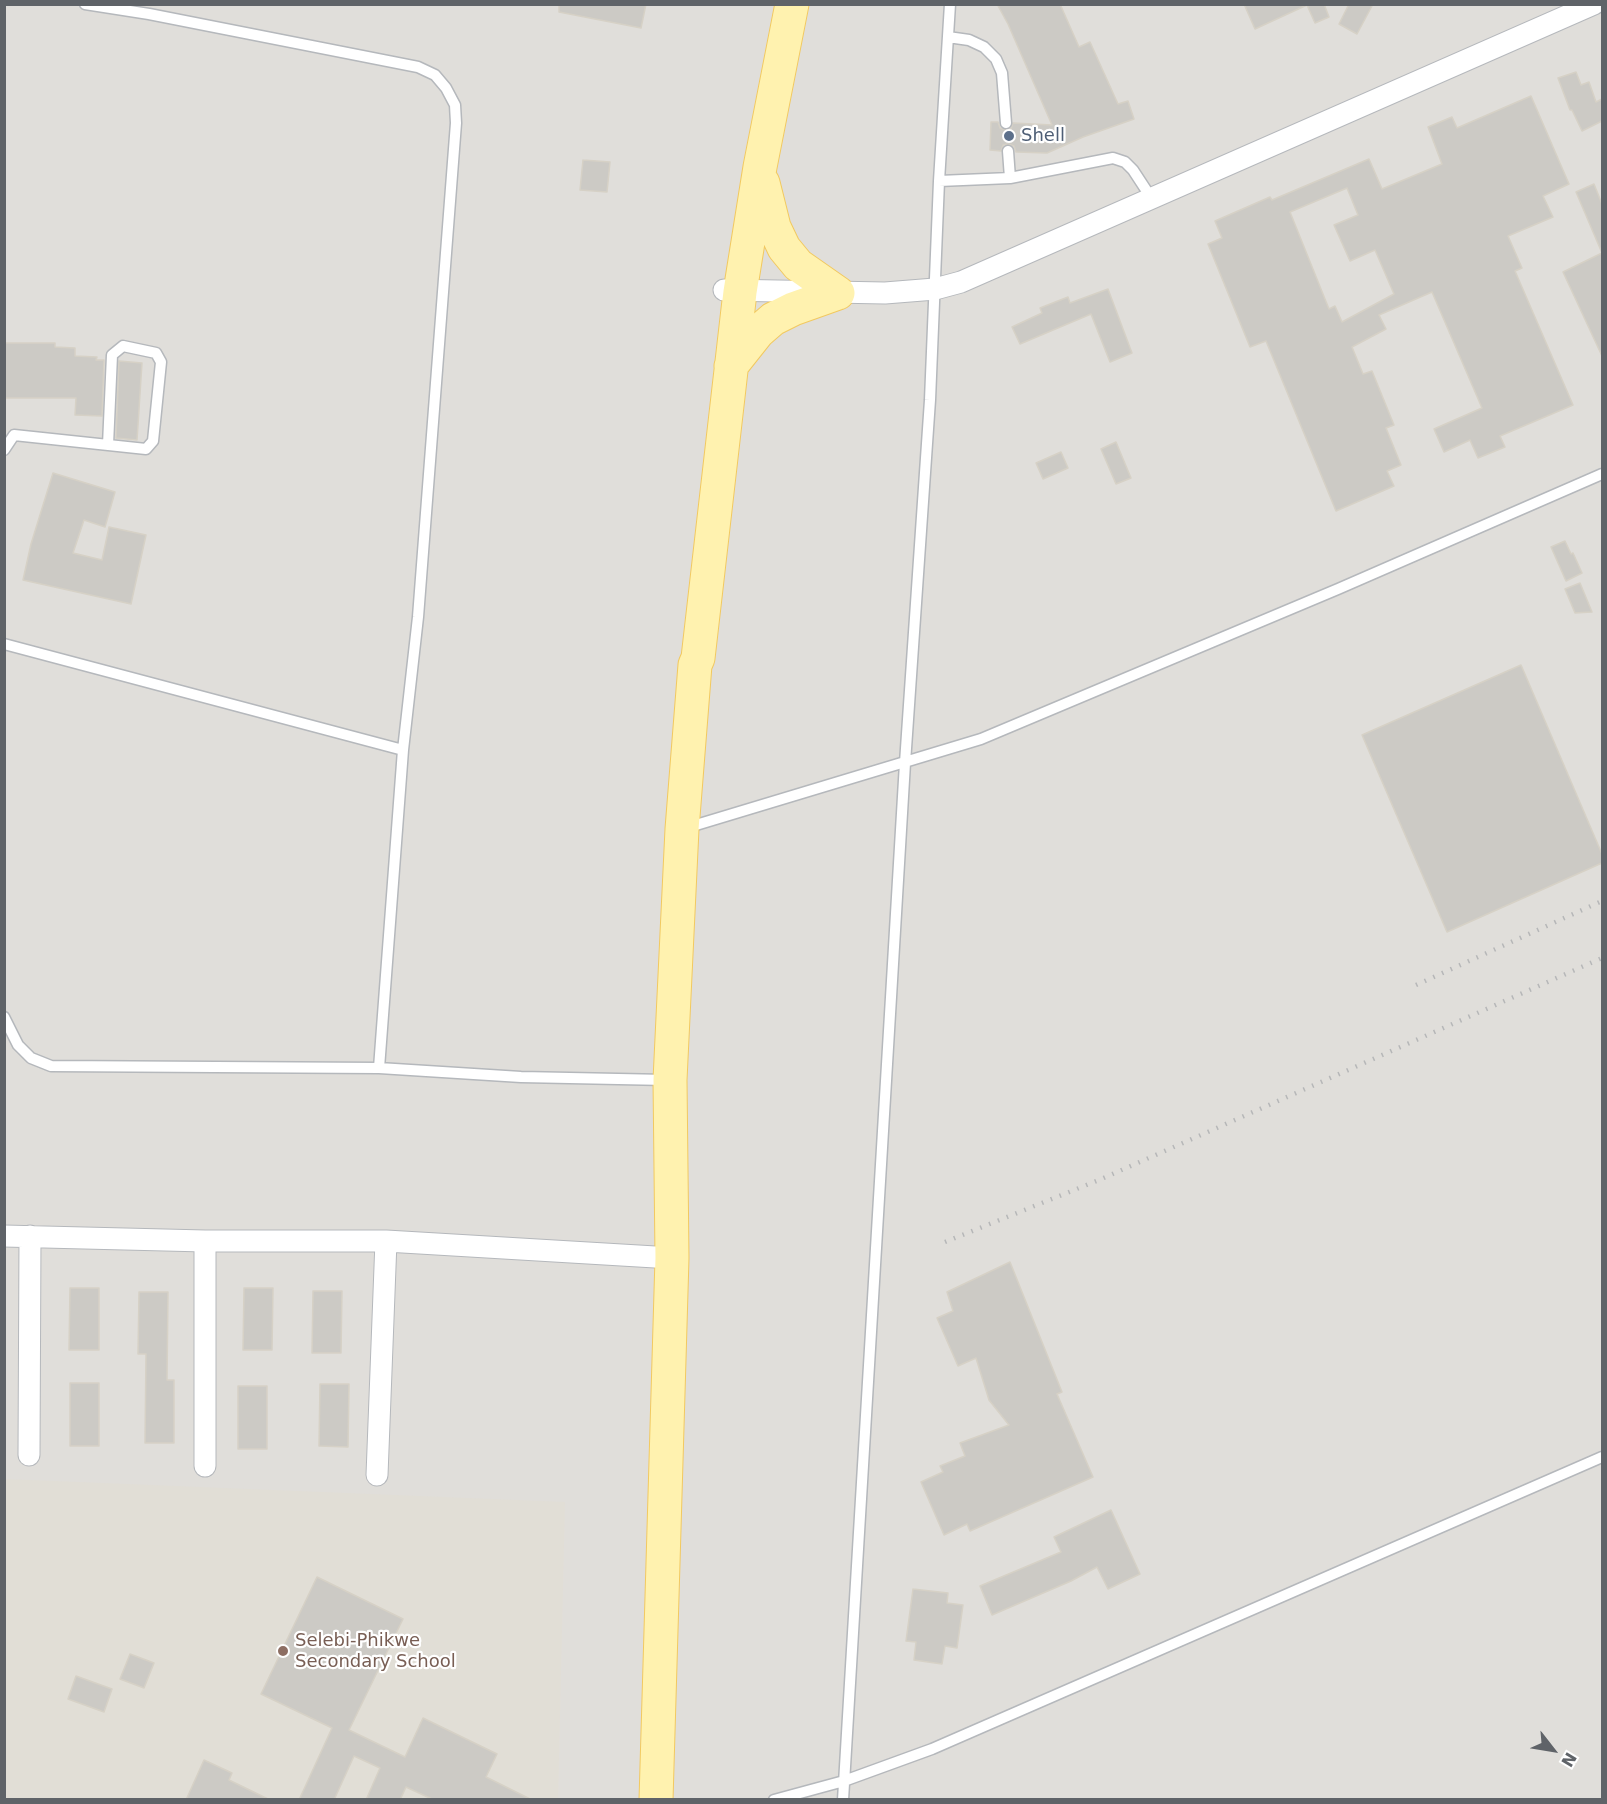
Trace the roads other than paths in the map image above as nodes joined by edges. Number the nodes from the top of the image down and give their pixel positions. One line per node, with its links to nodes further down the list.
1 (85, 4): 6 (lane)
2 (777, 4): 15 (main road)
3 (792, 4): 10 (main road)
4 (950, 4): 7 (lane)
5 (1594, 4): 13 (street)
6 (149, 10): 23 (lane)
7 (948, 37): 8 (lane); 12 (lane)
8 (1006, 123)
9 (1008, 151): 11 (lane)
10 (760, 167): 15 (main road); 16 (main road)
11 (1010, 178): 12 (lane); 13 (lane)
12 (939, 181): 14 (lane)
13 (1152, 199): 14 (street)
14 (935, 289): 16 (street); 24 (lane)
15 (732, 291): 16 (street); 17 (main road); 22 (main road)
16 (838, 293): 17 (main road)
17 (731, 366): 22 (main road)
18 (108, 445): 18 (lane); 19 (lane)
19 (4, 450)
20 (1602, 474): 24 (lane)
21 (4, 645): 23 (lane)
22 (694, 665): 25 (main road)
23 (403, 750): 27 (lane)
24 (905, 763): 25 (lane); 38 (lane)
25 (682, 829): 28 (main road)
26 (4, 1017): 27 (lane)
27 (379, 1068): 28 (lane)
28 (670, 1080): 33 (main road)
29 (4, 1236): 30 (street)
30 (30, 1236): 31 (street); 34 (street)
31 (205, 1241): 32 (street); 36 (street)
32 (386, 1241): 33 (street); 37 (street)
33 (672, 1257): 39 (main road)
34 (29, 1455)
35 (1602, 1457): 38 (lane)
36 (205, 1466)
37 (376, 1475)
38 (844, 1781): 40 (lane); 41 (lane)
39 (656, 1800)
40 (774, 1800)
41 (843, 1800)

